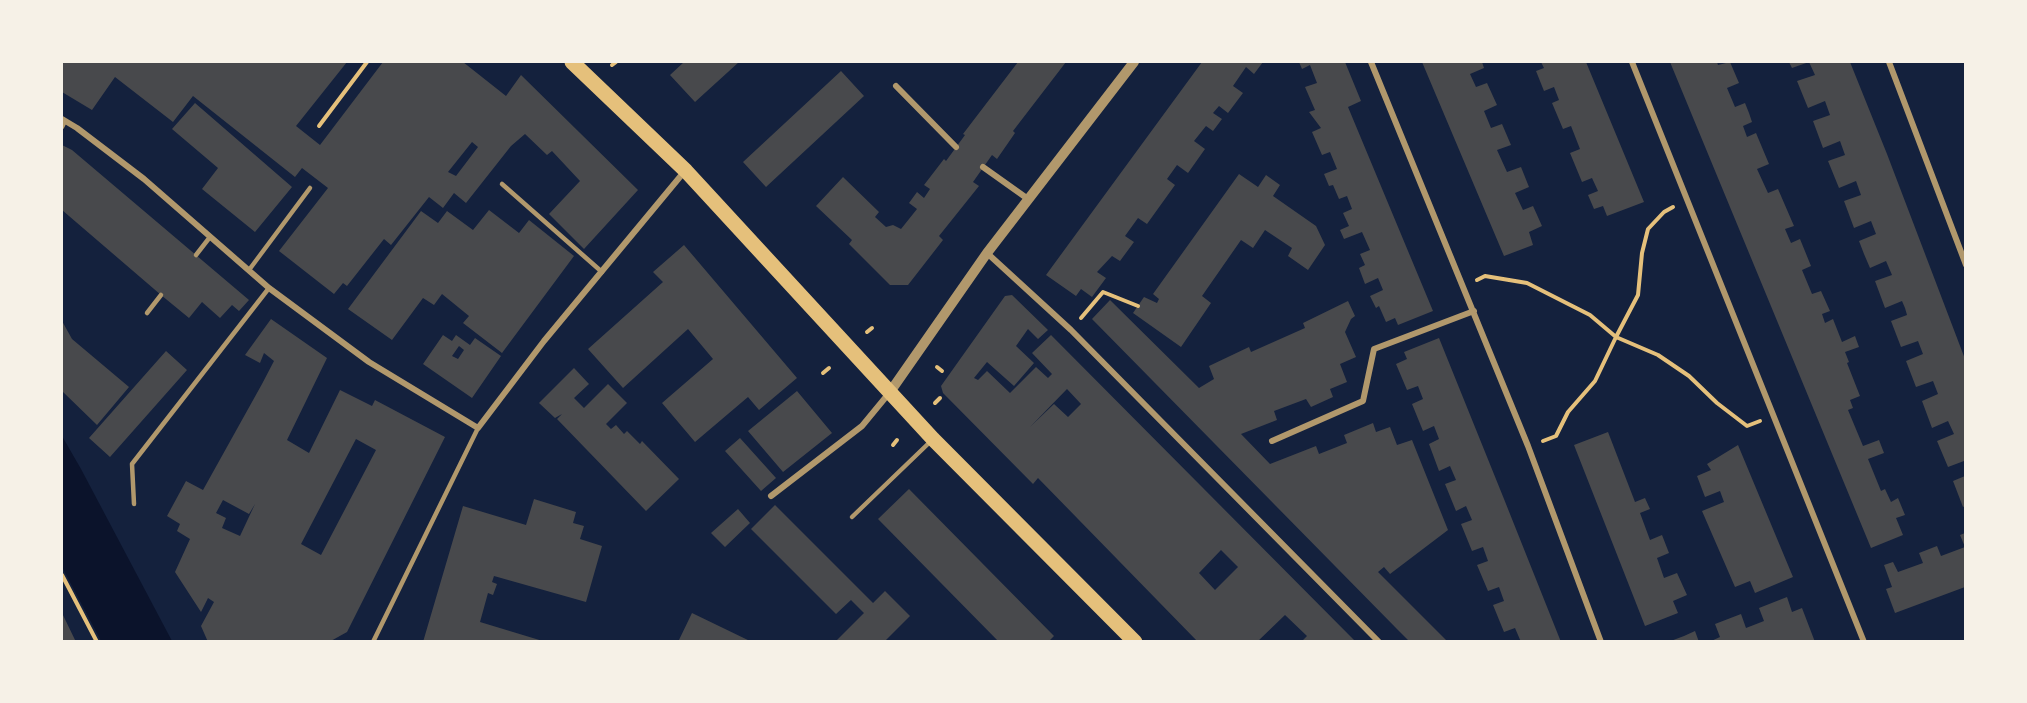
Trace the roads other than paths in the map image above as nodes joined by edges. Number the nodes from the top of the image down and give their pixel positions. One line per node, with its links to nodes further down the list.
1 (572, 62): 10 (main road)
2 (1134, 62): 13 (street)
3 (1371, 62): 22 (street)
4 (1632, 62): 35 (street)
5 (1889, 62): 17 (street)
6 (896, 86): 8 (street)
7 (63, 123): 14 (street)
8 (956, 147)
9 (983, 167): 13 (street)
10 (686, 171): 19 (street); 24 (main road)
11 (502, 184): 19 (lane)
12 (310, 188): 18 (lane)
13 (1028, 199): 15 (street)
14 (210, 237): 16 (lane); 18 (street)
15 (987, 253): 24 (street); 33 (street)
16 (196, 255)
17 (1965, 265)
18 (249, 270): 20 (street)
19 (602, 272): 25 (street)
20 (269, 288): 25 (street); 29 (lane)
21 (161, 295): 23 (lane)
22 (1474, 311): 27 (street); 34 (street)
23 (147, 313)
24 (890, 392): 26 (main road); 28 (street)
25 (478, 428): 31 (lane)
26 (933, 440): 30 (lane); 32 (main road)
27 (1272, 441)
28 (771, 496)
29 (134, 504)
30 (852, 517)
31 (373, 642)
32 (1135, 642)
33 (1379, 642)
34 (1601, 642)
35 (1864, 642)

